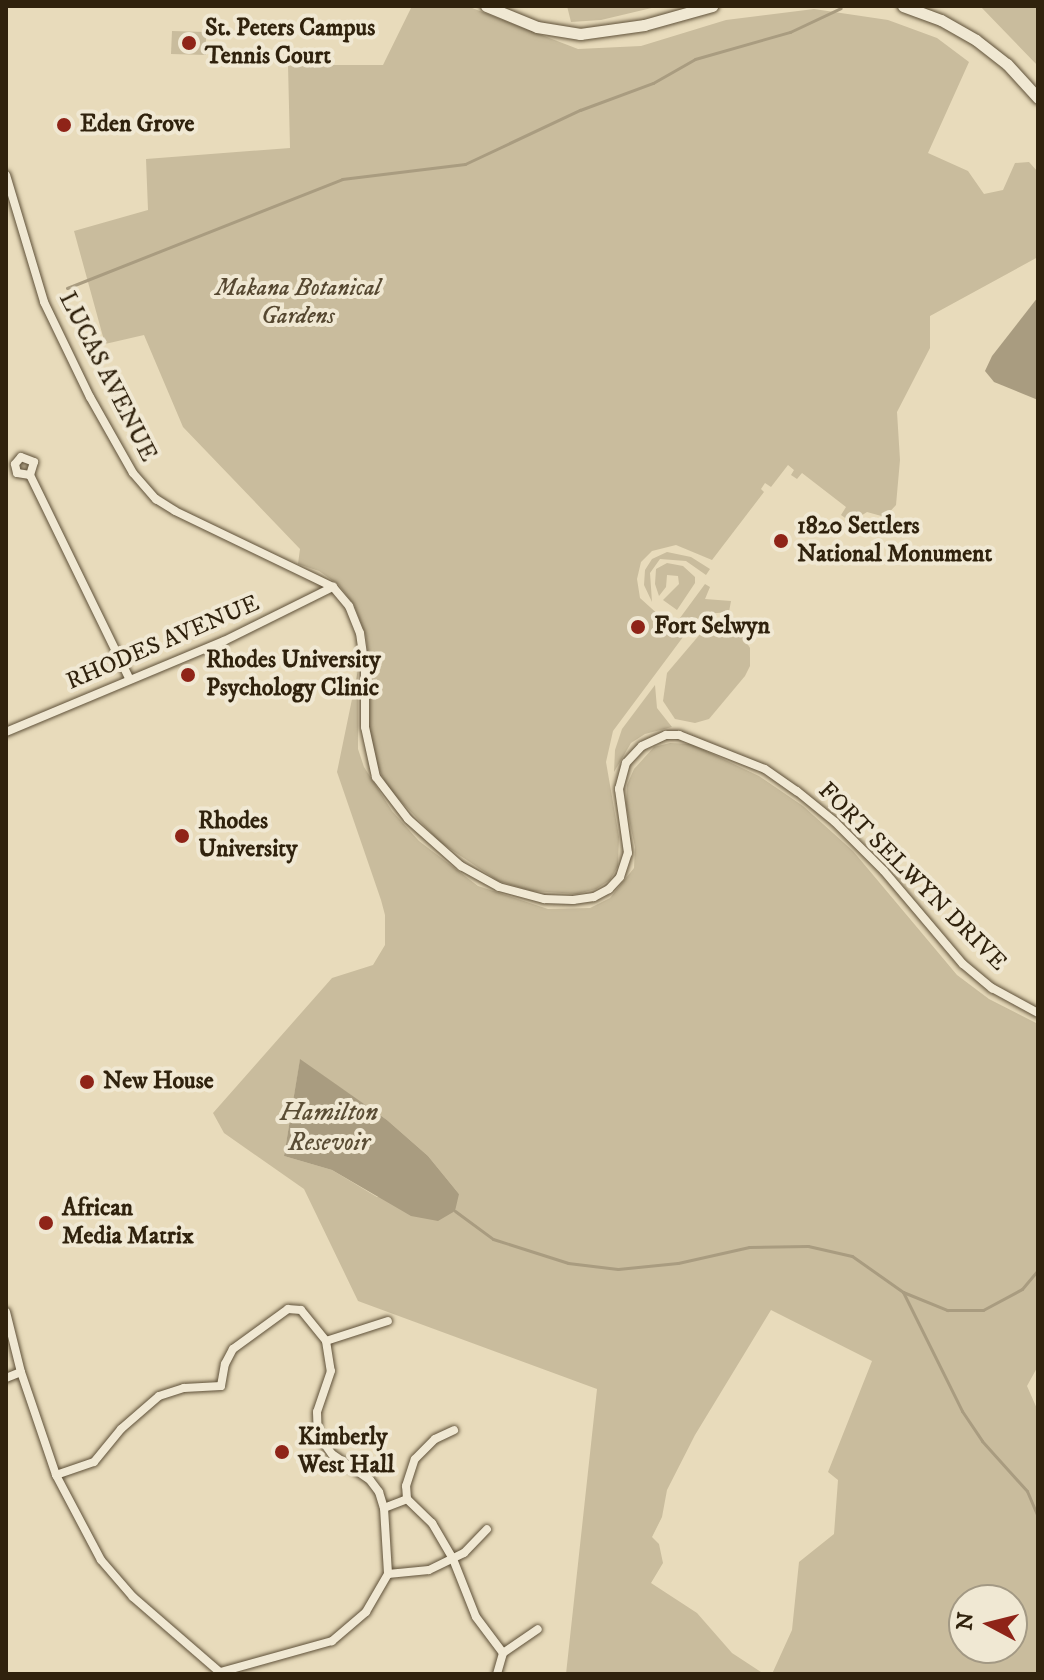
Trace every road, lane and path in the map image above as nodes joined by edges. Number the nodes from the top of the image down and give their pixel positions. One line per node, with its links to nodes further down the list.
1 (486, 6): 2 (main road)
2 (712, 6)
3 (903, 6): 4 (main road)
4 (1038, 98)
5 (6, 175): 7 (street, LUCAS AVENUE)
6 (30, 475): 8 (street)
7 (333, 587): 8 (street, RHODES AVENUE); 10 (street, FORT SELWYN DRIVE)
8 (129, 678): 9 (street, RHODES AVENUE)
9 (6, 732)
10 (1038, 1013)
11 (6, 1312): 14 (street)
12 (388, 1321): 13 (street)
13 (326, 1341): 17 (street); 19 (street)
14 (21, 1372): 15 (street); 17 (street)
15 (6, 1378)
16 (454, 1430): 18 (street)
17 (56, 1475): 25 (street)
18 (407, 1499): 19 (street); 21 (street)
19 (384, 1508): 22 (street)
20 (487, 1529): 21 (street)
21 (453, 1559): 22 (street); 24 (street)
22 (388, 1574): 25 (street)
23 (538, 1629): 24 (street)
24 (503, 1653): 26 (street)
25 (221, 1673)
26 (497, 1674)

